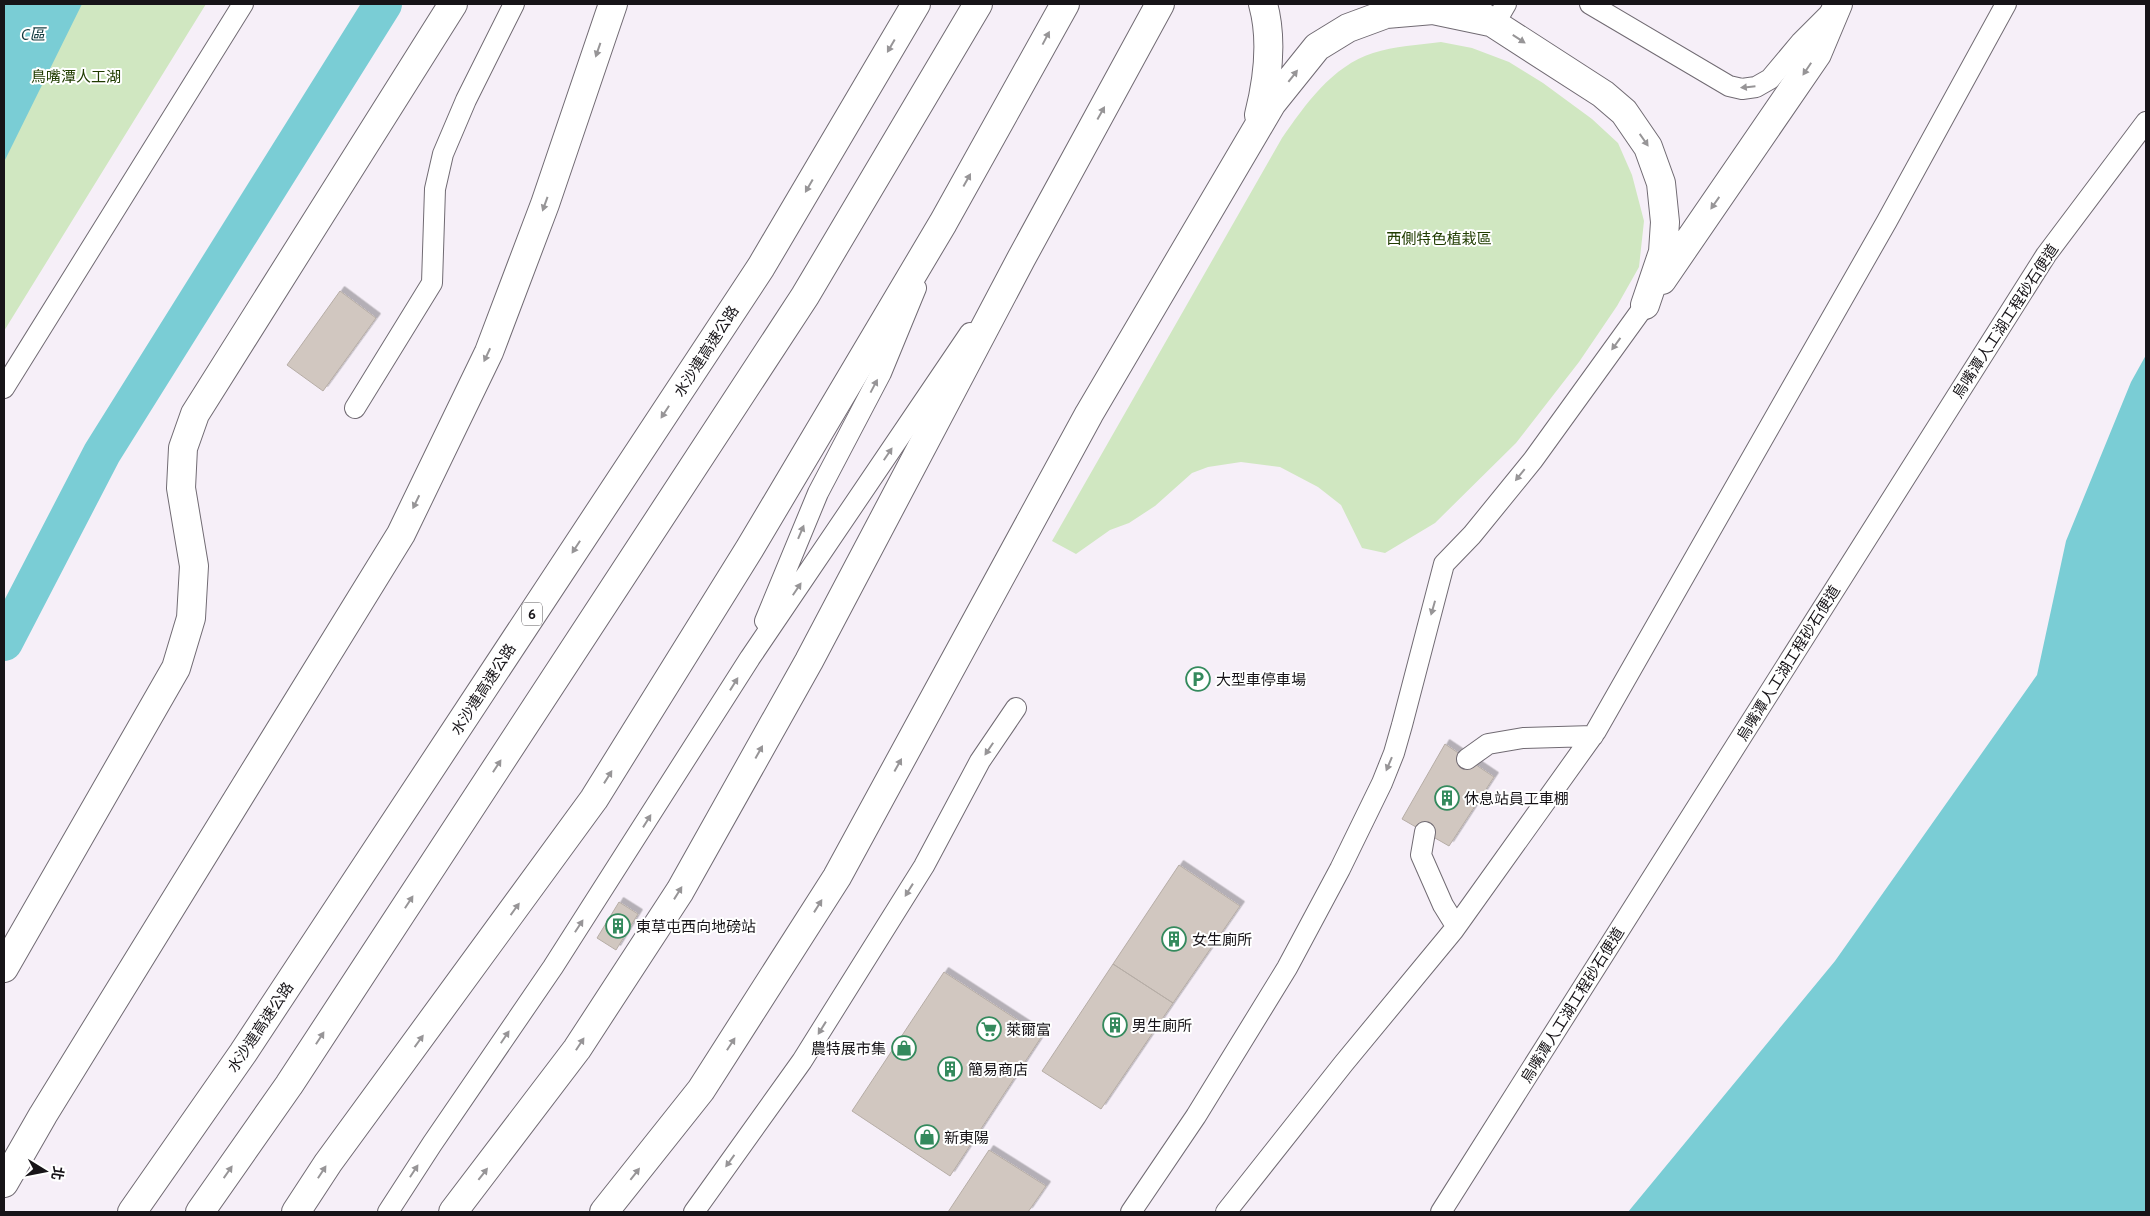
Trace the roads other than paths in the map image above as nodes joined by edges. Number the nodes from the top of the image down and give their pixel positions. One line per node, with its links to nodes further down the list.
1 (243, 4): 20 (lane)
2 (453, 4): 28 (main road)
3 (514, 4): 21 (lane)
4 (613, 4): 29 (main road, one-way to 29)
5 (916, 4): 30 (main road, 水沙連高速公路 / 6, one-way to 30)
6 (978, 4): 31 (main road, one-way to 6)
7 (1065, 4): 17 (main road, one-way to 7)
8 (1160, 4): 18 (main road, one-way to 8)
9 (1263, 4): 16 (main road)
10 (1463, 4): 14 (main road)
11 (1590, 4): 13 (lane, one-way to 11)
12 (2006, 4): 24 (lane)
13 (1836, 6): 19 (main road, one-way to 19)
14 (1500, 13): 16 (main road, one-way to 14); 19 (main road, one-way to 19)
15 (2146, 122): 39 (lane, 烏嘴潭人工湖工程砂石便道)
16 (1255, 131): 35 (main road, one-way to 16)
17 (943, 223): 22 (lane, one-way to 17); 32 (main road, one-way to 17)
18 (1021, 259): 22 (lane, one-way to 18); 34 (main road, one-way to 18)
19 (1645, 305): 37 (lane, one-way to 37)
20 (4, 388)
21 (355, 408)
22 (750, 658): 33 (lane, one-way to 22)
23 (1016, 708): 36 (lane, one-way to 36)
24 (1593, 736): 25 (lane); 27 (lane)
25 (1467, 759)
26 (1425, 832): 27 (lane)
27 (1456, 926): 38 (lane)
28 (4, 968)
29 (4, 1183)
30 (132, 1212)
31 (200, 1212)
32 (296, 1212)
33 (388, 1212)
34 (452, 1212)
35 (604, 1212)
36 (694, 1212)
37 (1131, 1212)
38 (1226, 1212)
39 (1441, 1212)

